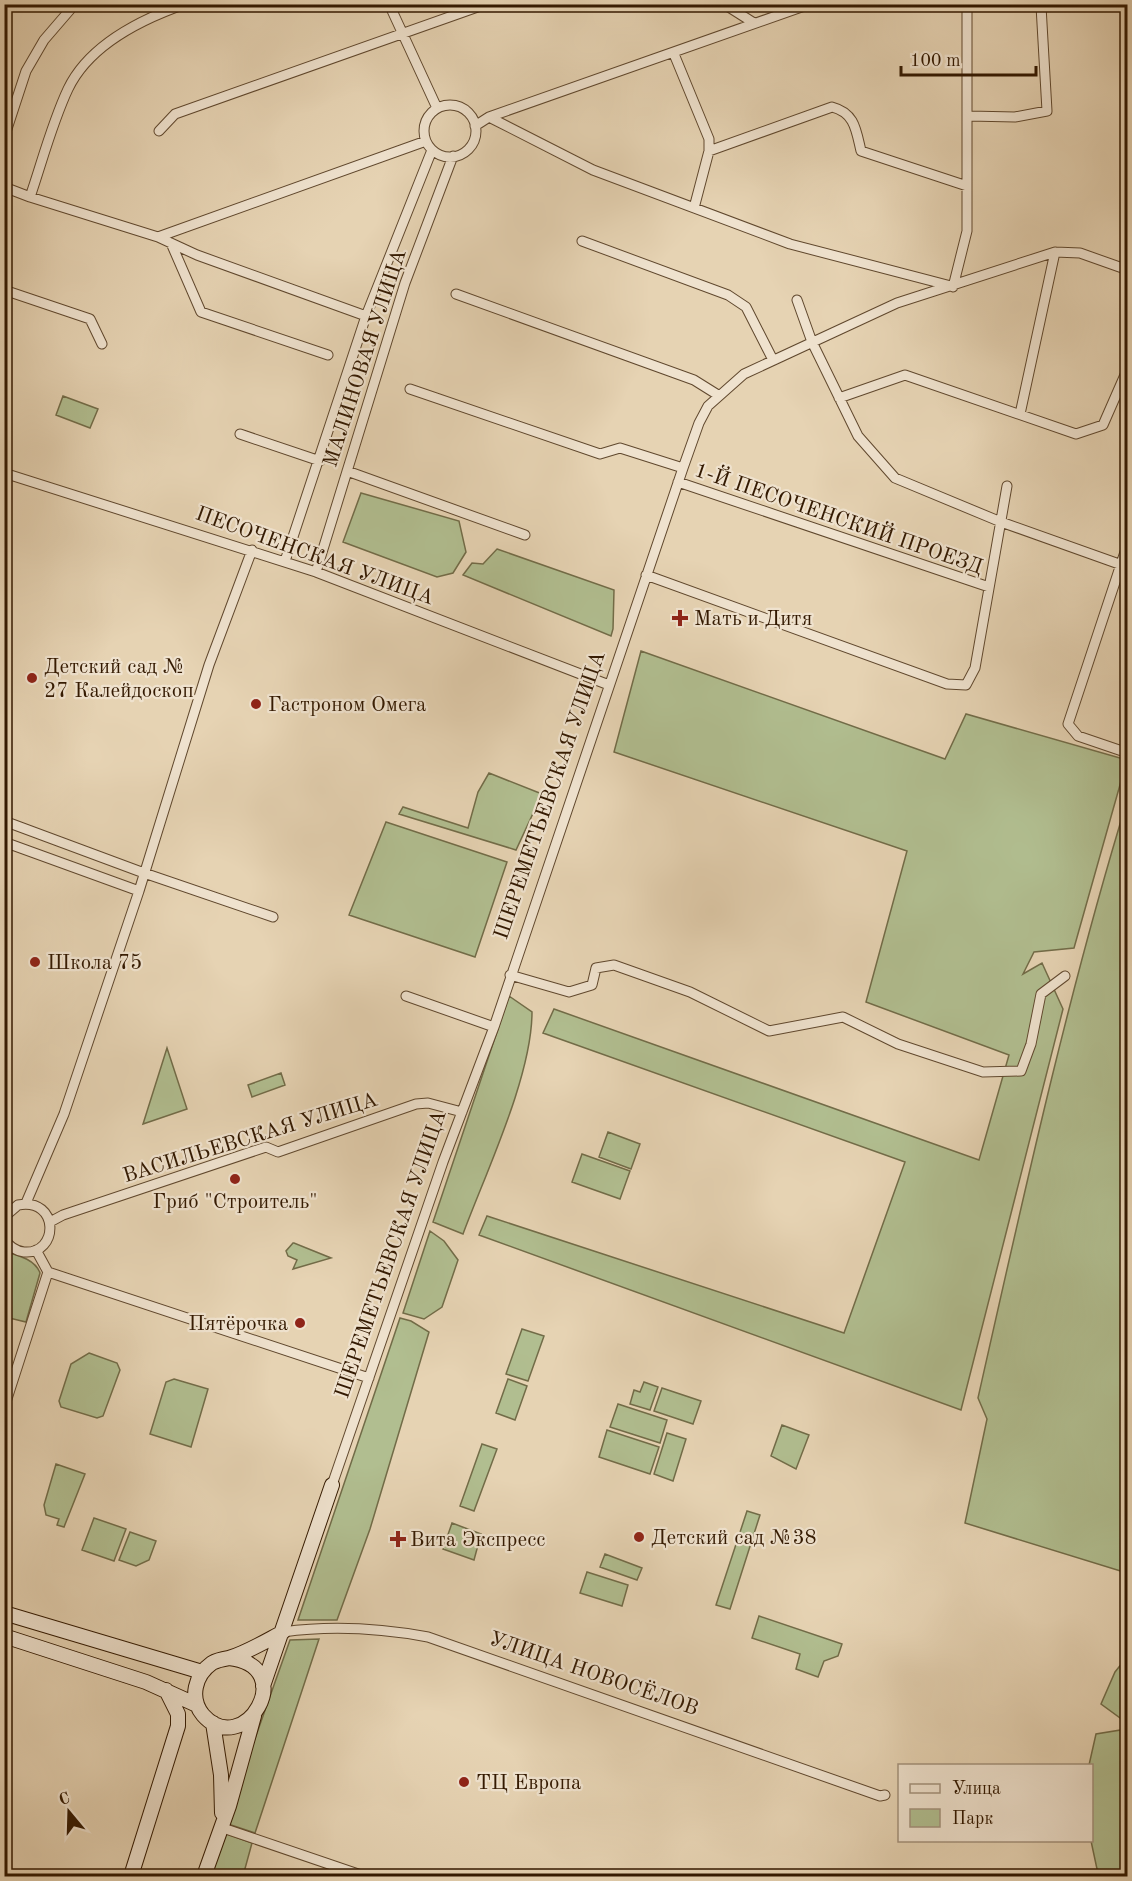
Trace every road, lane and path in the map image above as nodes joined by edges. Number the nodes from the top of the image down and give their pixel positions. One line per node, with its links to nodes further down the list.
1 (75, 4): 17 (street)
2 (185, 4): 23 (street)
3 (389, 4): 10 (street)
4 (486, 4): 10 (street)
5 (724, 4): 9 (street)
6 (810, 4): 9 (street)
7 (967, 4): 13 (street)
8 (1041, 6): 13 (street)
9 (754, 23): 11 (street)
10 (403, 34): 12 (street); 16 (street)
11 (674, 54): 14 (street); 19 (street)
12 (437, 108): 15 (street); 18 (street, МАЛИНОВАЯ УЛИЦА)
13 (969, 116): 21 (street)
14 (489, 117): 15 (street); 24 (street)
15 (475, 126): 20 (street, МАЛИНОВАЯ УЛИЦА)
16 (159, 131)
17 (4, 138)
18 (429, 146): 20 (street); 25 (street); 34 (street, МАЛИНОВАЯ УЛИЦА)
19 (709, 151): 21 (street); 24 (street)
20 (453, 156): 47 (street, МАЛИНОВАЯ УЛИЦА)
21 (967, 186): 30 (street)
22 (4, 187): 23 (street)
23 (30, 198): 25 (street)
24 (694, 208): 30 (street)
25 (158, 237): 27 (street)
26 (582, 241): 38 (street)
27 (171, 243): 34 (street); 37 (street)
28 (1055, 252): 29 (street, ШЕРЕМЕТЬЕВСКАЯ УЛИЦА); 30 (street, ШЕРЕМЕТЬЕВСКАЯ УЛИЦА); 43 (street)
29 (1128, 270)
30 (953, 287): 35 (street, ШЕРЕМЕТЬЕВСКАЯ УЛИЦА)
31 (4, 290): 36 (street)
32 (456, 294): 41 (street)
33 (797, 300): 35 (street)
34 (366, 316): 45 (street, МАЛИНОВАЯ УЛИЦА)
35 (812, 342): 38 (street, ШЕРЕМЕТЬЕВСКАЯ УЛИЦА); 42 (street)
36 (102, 344)
37 (328, 356)
38 (773, 360): 41 (street, ШЕРЕМЕТЬЕВСКАЯ УЛИЦА)
39 (1128, 368): 43 (street)
40 (410, 389): 46 (street, 1-Й ПЕСОЧЕНСКИЙ ПРОЕЗД)
41 (718, 395): 46 (street, ШЕРЕМЕТЬЕВСКАЯ УЛИЦА)
42 (839, 398): 43 (street); 51 (street)
43 (1020, 414)
44 (240, 434): 45 (street)
45 (320, 461): 55 (street, МАЛИНОВАЯ УЛИЦА)
46 (683, 468): 49 (street, ШЕРЕМЕТЬЕВСКАЯ УЛИЦА)
47 (347, 471): 52 (street); 57 (street, МАЛИНОВАЯ УЛИЦА)
48 (4, 473): 54 (street, ПЕСОЧЕНСКАЯ УЛИЦА)
49 (678, 483): 58 (street, ШЕРЕМЕТЬЕВСКАЯ УЛИЦА); 59 (street, 1-Й ПЕСОЧЕНСКИЙ ПРОЕЗД)
50 (1007, 486): 51 (street)
51 (1000, 522): 56 (street); 59 (street)
52 (525, 535)
53 (1128, 543): 56 (street)
54 (252, 550): 55 (street, ПЕСОЧЕНСКАЯ УЛИЦА); 64 (street)
55 (285, 561): 57 (street, ПЕСОЧЕНСКАЯ УЛИЦА)
56 (1119, 564): 61 (street)
57 (316, 572): 60 (street, ПЕСОЧЕНСКАЯ УЛИЦА)
58 (646, 575): 59 (street); 60 (street, ШЕРЕМЕТЬЕВСКАЯ УЛИЦА)
59 (989, 587)
60 (609, 685): 67 (street, ШЕРЕМЕТЬЕВСКАЯ УЛИЦА)
61 (1122, 751)
62 (4, 821): 64 (street)
63 (4, 842): 65 (street)
64 (144, 873): 65 (street); 66 (street)
65 (139, 891): 72 (street)
66 (273, 917)
67 (510, 975): 68 (street); 70 (street, ШЕРЕМЕТЬЕВСКАЯ УЛИЦА)
68 (1065, 976)
69 (406, 996): 70 (street)
70 (494, 1027): 71 (street, ШЕРЕМЕТЬЕВСКАЯ УЛИЦА)
71 (462, 1112): 74 (street, ВАСИЛЬЕВСКАЯ УЛИЦА); 79 (street, ШЕРЕМЕТЬЕВСКАЯ УЛИЦА)
72 (26, 1203): 73 (street); 74 (street)
73 (4, 1217)
74 (50, 1222): 77 (street)
75 (4, 1239): 76 (street)
76 (8, 1246): 77 (street)
77 (36, 1250): 78 (street)
78 (48, 1272): 79 (street); 80 (street)
79 (369, 1378): 81 (street, ШЕРЕМЕТЬЕВСКАЯ УЛИЦА)
80 (4, 1408)
81 (332, 1485): 83 (street, ШЕРЕМЕТЬЕВСКАЯ УЛИЦА)
82 (4, 1613): 86 (street)
83 (283, 1632): 85 (street); 87 (street, ШЕРЕМЕТЬЕВСКАЯ УЛИЦА); 93 (street, УЛИЦА НОВОСЁЛОВ)
84 (4, 1636): 88 (street)
85 (228, 1658): 86 (street); 87 (street)
86 (202, 1672): 89 (street)
87 (263, 1686): 90 (street)
88 (166, 1690): 89 (street); 92 (street)
89 (198, 1706): 91 (street); 92 (street)
90 (254, 1716): 91 (street); 94 (street)
91 (213, 1723): 94 (street)
92 (178, 1726): 95 (street)
93 (885, 1795)
94 (220, 1827): 96 (street); 97 (street)
95 (131, 1876)
96 (204, 1876)
97 (364, 1876)

